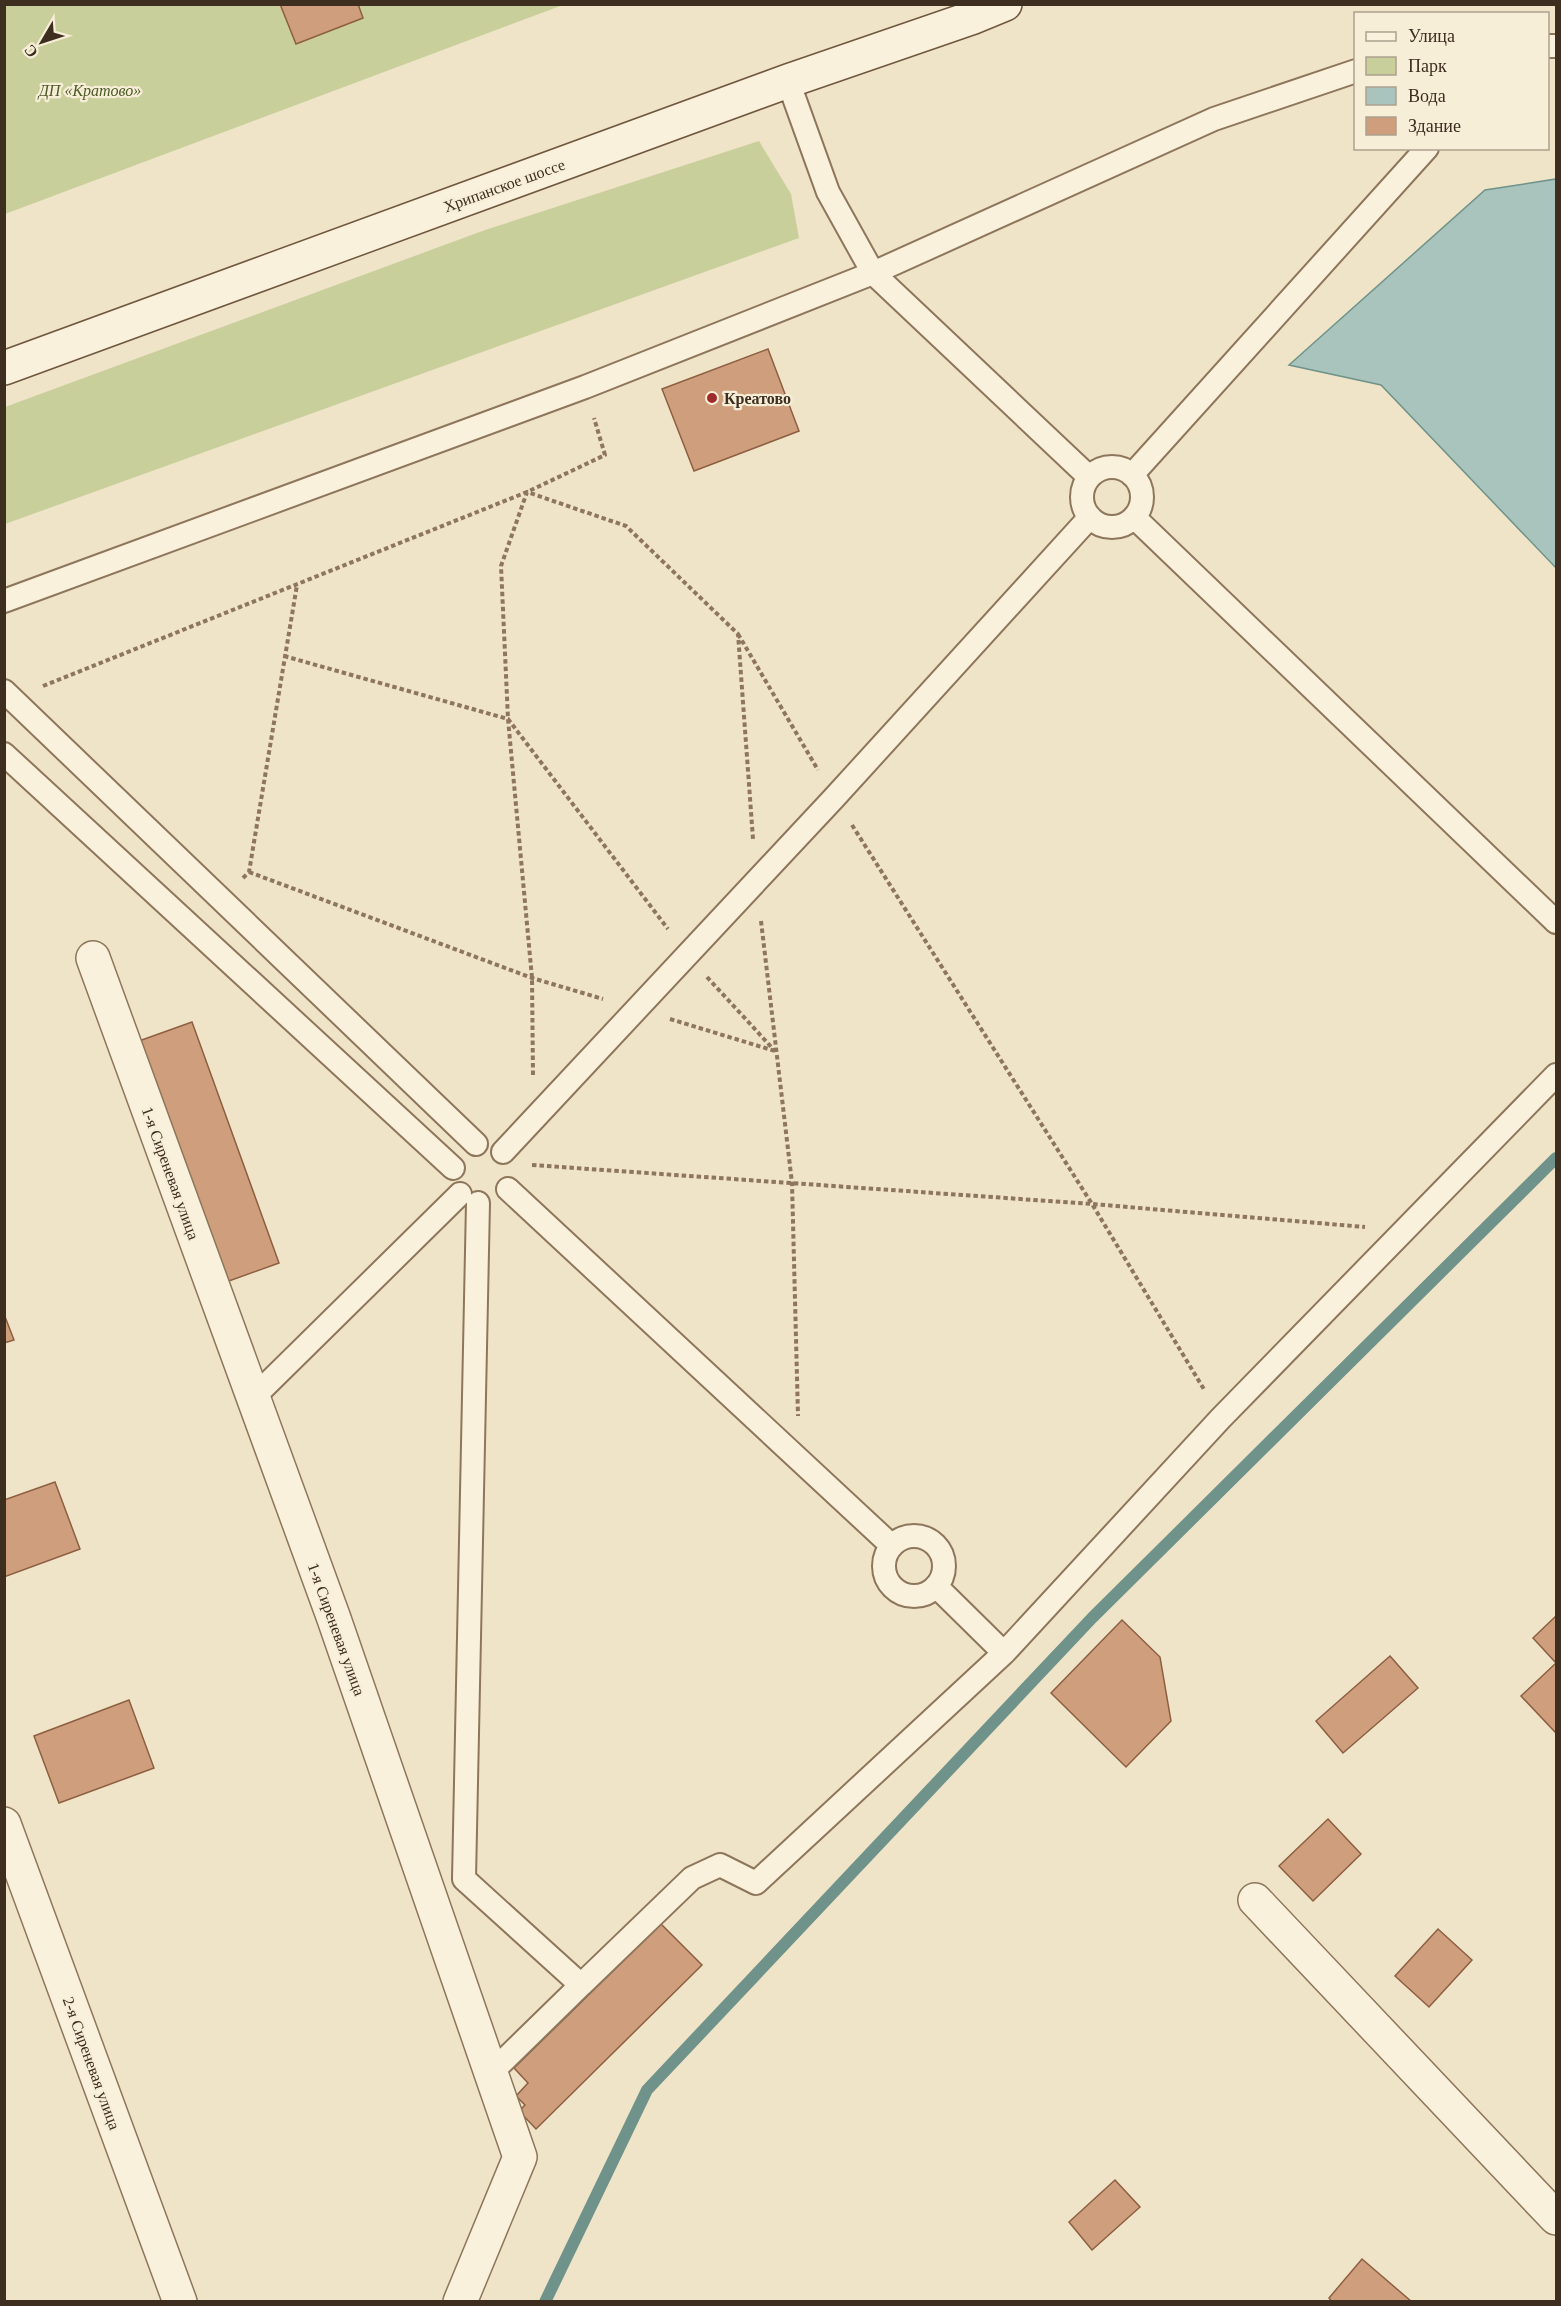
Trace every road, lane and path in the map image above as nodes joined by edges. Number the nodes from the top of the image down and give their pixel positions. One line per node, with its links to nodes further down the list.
1 (1005, 4): 3 (street, Хрипанское шоссе)
2 (1354, 72): 5 (lane)
3 (788, 81): 5 (lane); 6 (street, Хрипанское шоссе)
4 (1425, 150): 8 (lane)
5 (873, 273): 7 (lane); 9 (lane)
6 (4, 368)
7 (585, 387): 10 (path); 14 (lane)
8 (1132, 475): 9 (lane); 12 (lane)
9 (1089, 477): 11 (lane)
10 (527, 492): 13 (path); 18 (path)
11 (1090, 517): 12 (lane); 20 (lane)
12 (1134, 517): 23 (lane)
13 (297, 585): 16 (path); 17 (path)
14 (4, 601)
15 (738, 634): 20 (path)
16 (284, 656): 18 (path); 21 (path)
17 (8, 695): 22 (lane)
18 (508, 719): 24 (path); 26 (path)
19 (4, 754): 32 (lane)
20 (834, 798): 24 (lane); 35 (path)
21 (249, 872): 22 (path); 26 (path)
22 (220, 899): 30 (lane)
23 (1557, 922)
24 (687, 955): 27 (lane); 27 (path)
25 (93, 958): 37 (street, 1-я Сиреневая улица)
26 (532, 978): 27 (path); 29 (path)
27 (636, 1008): 29 (lane)
28 (1557, 1075): 36 (lane)
29 (534, 1120): 31 (lane)
30 (476, 1144): 31 (lane); 32 (lane)
31 (507, 1157): 33 (lane); 35 (path)
32 (453, 1168): 34 (lane)
33 (508, 1189): 34 (lane); 39 (lane)
34 (469, 1198): 37 (lane); 44 (lane)
35 (1092, 1204): 36 (path); 38 (path)
36 (1405, 1231): 38 (lane)
37 (253, 1398): 45 (street, 1-я Сиреневая улица)
38 (1221, 1418): 41 (lane)
39 (891, 1546): 40 (lane); 40 (lane)
40 (936, 1586): 41 (lane)
41 (1004, 1653): 44 (lane)
42 (4, 1824): 47 (street, 2-я Сиреневая улица)
43 (1255, 1900): 46 (street)
44 (580, 1985): 45 (lane)
45 (491, 2073): 48 (street, 1-я Сиреневая улица)
46 (1557, 2218)
47 (180, 2301)
48 (460, 2301)

